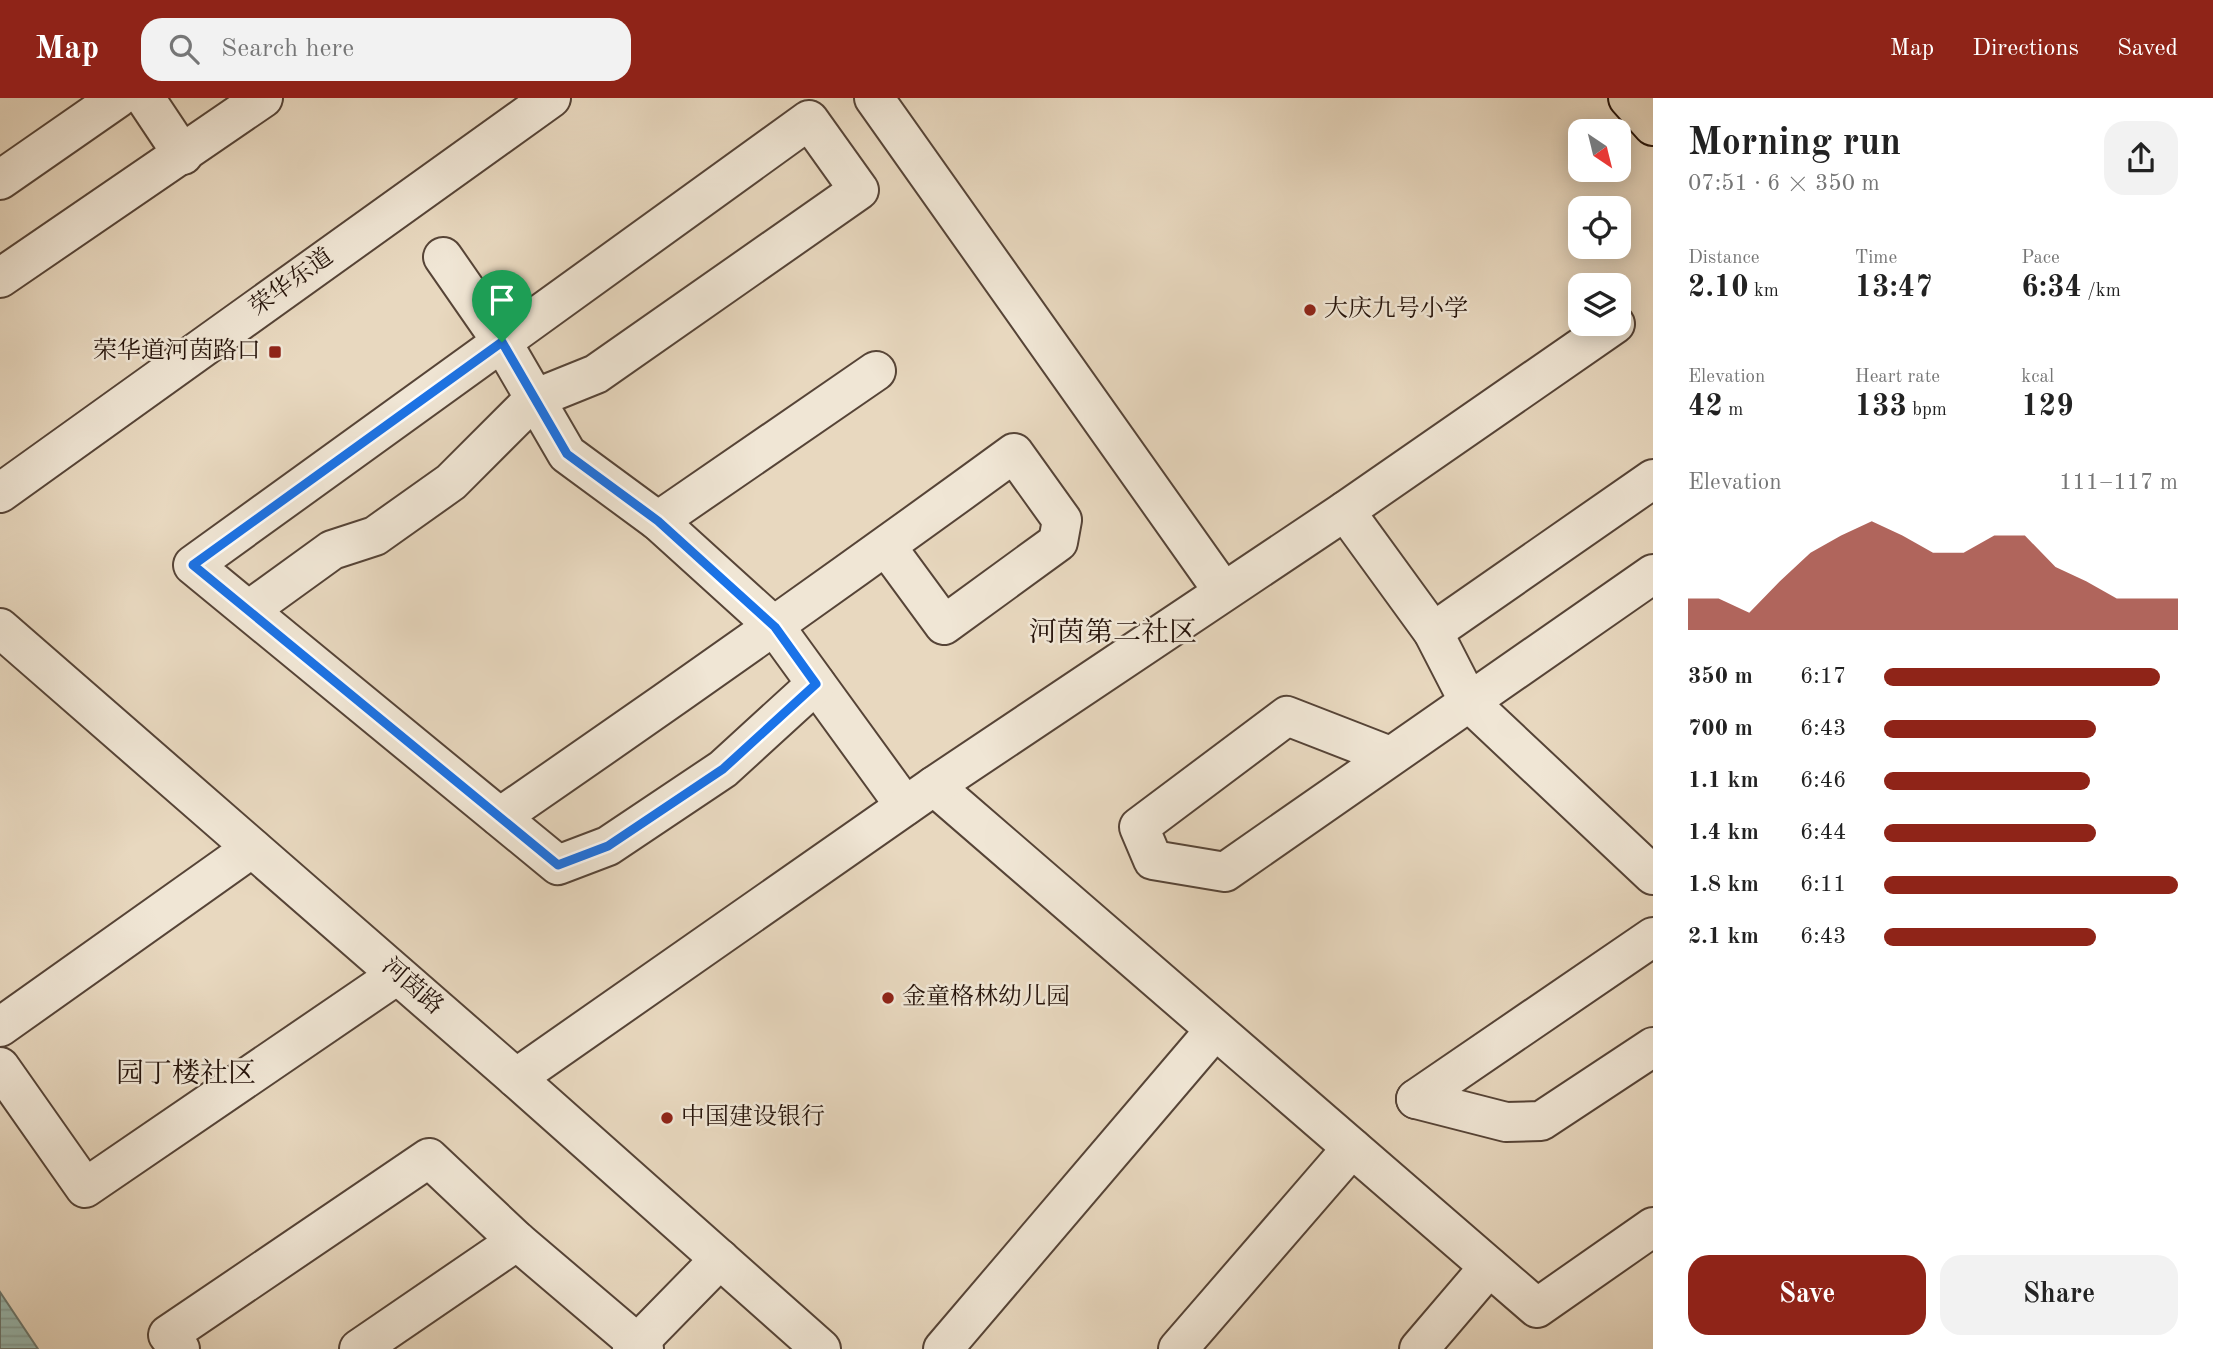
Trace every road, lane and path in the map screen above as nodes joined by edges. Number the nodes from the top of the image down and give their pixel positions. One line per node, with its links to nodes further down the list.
1 (118, 98): 9 (street)
2 (145, 98): 8 (street)
3 (263, 98): 8 (street)
4 (551, 98): 17 (street, 荣华东道)
5 (874, 98): 22 (street)
6 (1628, 98): 7 (main road)
7 (1653, 126)
8 (183, 155): 11 (street)
9 (0, 180)
10 (443, 257): 13 (street)
11 (0, 278)
12 (1598, 336): 18 (street)
13 (502, 342): 15 (street); 15 (street); 23 (street)
14 (876, 371): 19 (street)
15 (534, 399): 19 (street); 23 (street)
16 (1653, 479): 26 (street)
17 (0, 493)
18 (1345, 511): 22 (street); 26 (street)
19 (658, 521): 24 (street)
20 (886, 546): 20 (street); 24 (street)
21 (1653, 574): 28 (street)
22 (1223, 591): 30 (street)
23 (249, 610): 31 (street)
24 (775, 627): 27 (street); 31 (street)
25 (0, 628): 32 (street, 河茵路)
26 (1433, 632): 28 (street)
27 (816, 684): 30 (street); 31 (street)
28 (1469, 702): 29 (street); 33 (street)
29 (1391, 756): 29 (street)
30 (920, 796): 37 (street); 40 (street)
31 (500, 817)
32 (252, 848): 35 (street, 河茵路); 36 (street)
33 (1653, 875)
34 (1653, 937): 38 (street)
35 (397, 975): 39 (street); 40 (street, 河茵路)
36 (0, 1027)
37 (1215, 1030): 41 (street); 50 (street)
38 (1653, 1047)
39 (0, 1067)
40 (516, 1078): 44 (street, 河茵路)
41 (1352, 1148): 45 (street); 51 (street)
42 (1649, 1236): 45 (street)
43 (517, 1241): 46 (street); 47 (street); 48 (street)
44 (719, 1259): 46 (street); 49 (street, 河茵路)
45 (1489, 1267): 52 (street)
46 (638, 1348)
47 (180, 1349)
48 (359, 1349)
49 (821, 1349)
50 (943, 1349)
51 (1178, 1349)
52 (1419, 1349)

